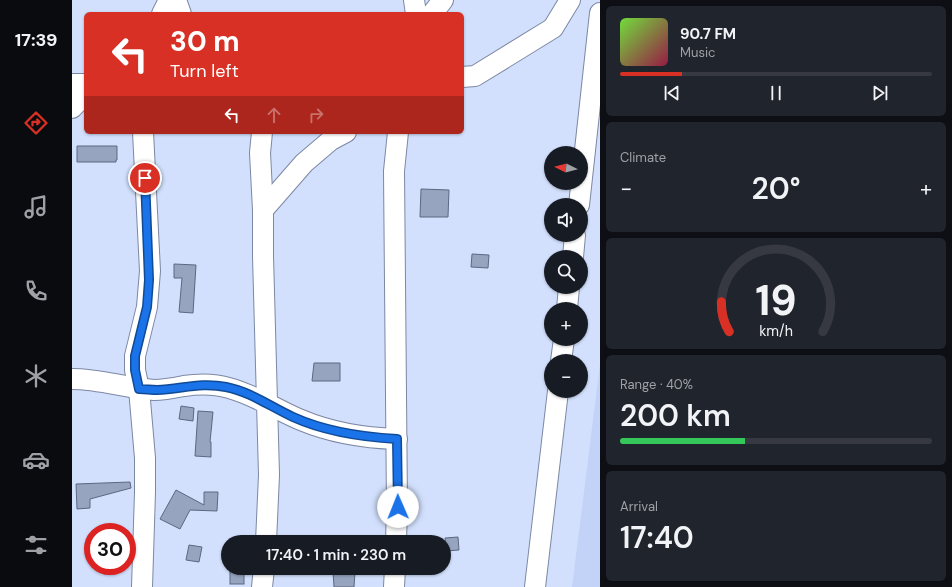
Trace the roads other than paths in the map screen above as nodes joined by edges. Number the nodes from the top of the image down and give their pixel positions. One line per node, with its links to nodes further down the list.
1 (169, 0): 6 (street)
2 (176, 0): 7 (street)
3 (414, 0): 8 (street)
4 (443, 0): 9 (street)
5 (570, 0): 11 (street)
6 (163, 12)
7 (180, 12)
8 (416, 12)
9 (434, 12)
10 (600, 13): 20 (street)
11 (466, 78)
12 (72, 84): 13 (street)
13 (84, 84)
14 (84, 96): 15 (street)
15 (72, 108)
16 (143, 134): 23 (street)
17 (262, 134): 21 (street)
18 (342, 134): 21 (street)
19 (398, 134): 26 (street)
20 (580, 198)
21 (264, 210): 25 (street)
22 (72, 379): 23 (street)
23 (139, 389): 25 (street); 31 (street)
24 (557, 398): 34 (street)
25 (267, 403): 26 (street); 27 (street)
26 (397, 439): 28 (street)
27 (266, 535)
28 (396, 535)
29 (263, 575): 32 (street)
30 (395, 575): 33 (street)
31 (142, 587)
32 (262, 587)
33 (394, 587)
34 (535, 587)

